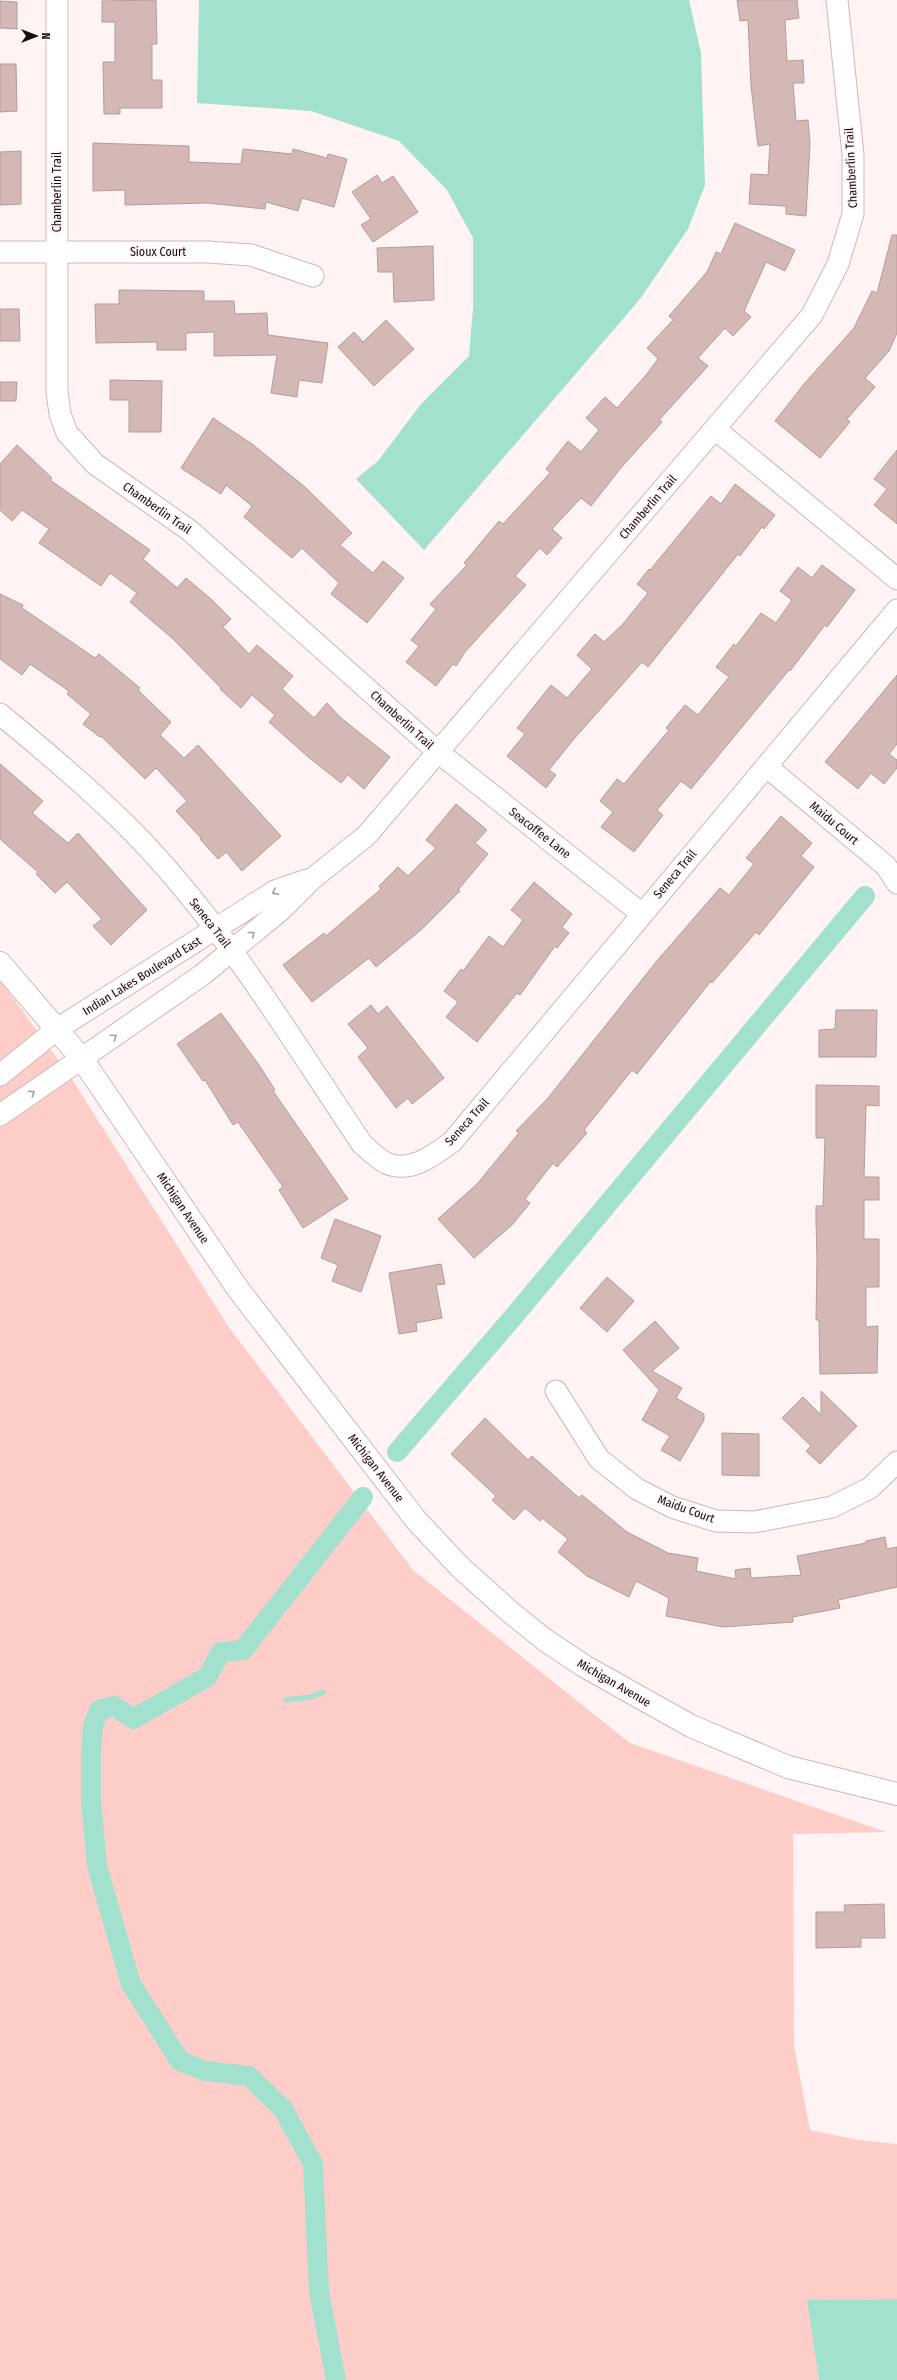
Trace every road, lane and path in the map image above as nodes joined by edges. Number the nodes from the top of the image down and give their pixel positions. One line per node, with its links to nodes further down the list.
1 (57, 0): 4 (street, Chamberlin Trail)
2 (837, 0): 6 (street, Chamberlin Trail)
3 (0, 252): 4 (street, Sioux Court)
4 (57, 252): 5 (street, Sioux Court); 10 (street, Chamberlin Trail)
5 (313, 276)
6 (715, 429): 7 (street); 10 (street, Chamberlin Trail)
7 (897, 579)
8 (897, 610): 11 (street, Seneca Trail)
9 (0, 714): 15 (street, Seneca Trail)
10 (438, 752): 12 (street, Indian Lakes Boulevard East); 14 (street, Seacoffee Lane)
11 (766, 766): 13 (street, Maidu Court); 14 (street, Seneca Trail)
12 (312, 879): 15 (street, Indian Lakes Boulevard East, one-way to 15); 16 (street, Indian Lakes Boulevard East, one-way to 12)
13 (897, 883)
14 (642, 914): 16 (street, Seneca Trail)
15 (215, 929): 16 (street, Seneca Trail); 18 (street, Indian Lakes Boulevard East)
16 (231, 951): 19 (street, Indian Lakes Boulevard East, one-way to 16)
17 (0, 963): 18 (street, Michigan Avenue)
18 (57, 1029): 19 (street, Michigan Avenue); 20 (street, Indian Lakes Boulevard East)
19 (82, 1059): 21 (street, Indian Lakes Boulevard East, one-way to 19); 24 (street, Michigan Avenue)
20 (0, 1075)
21 (0, 1115)
22 (556, 1391): 23 (street, Maidu Court)
23 (897, 1462)
24 (897, 1794)

